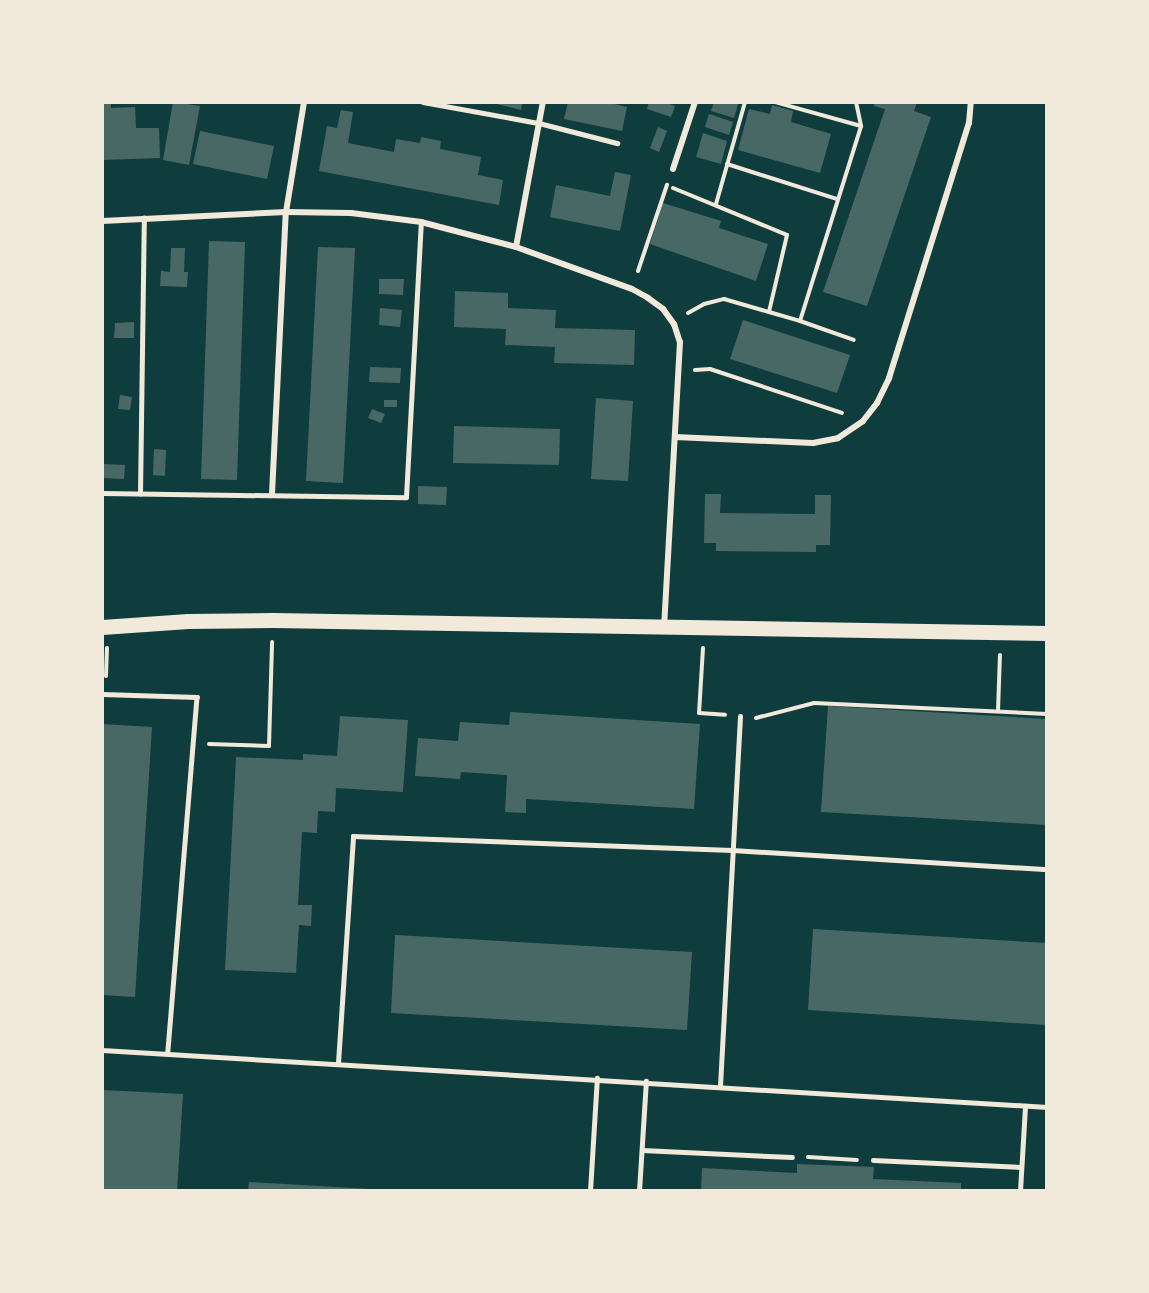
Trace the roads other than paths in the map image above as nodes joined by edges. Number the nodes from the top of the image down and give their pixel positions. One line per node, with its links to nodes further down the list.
1 (304, 102): 9 (street)
2 (423, 102): 6 (lane)
3 (543, 102): 6 (street)
4 (694, 102): 8 (street)
5 (971, 102): 14 (street)
6 (539, 123): 7 (lane); 13 (street)
7 (617, 143)
8 (673, 169)
9 (285, 212): 10 (street); 12 (street); 17 (street)
10 (144, 218): 11 (street); 16 (lane)
11 (102, 221)
12 (421, 222): 13 (street); 17 (lane)
13 (516, 247): 14 (street)
14 (675, 437): 19 (street)
15 (102, 493): 16 (lane)
16 (140, 494): 17 (lane)
17 (272, 494)
18 (105, 626): 19 (main road)
19 (664, 626): 20 (main road)
20 (1047, 633)
21 (104, 694): 26 (lane)
22 (740, 717): 23 (lane)
23 (732, 850): 24 (lane); 27 (lane); 30 (lane)
24 (1047, 869)
25 (102, 1050): 26 (lane)
26 (168, 1053): 27 (lane)
27 (338, 1064): 28 (lane)
28 (597, 1078): 29 (lane); 37 (lane)
29 (646, 1081): 30 (lane); 33 (lane)
30 (720, 1086): 31 (lane)
31 (1025, 1106): 32 (lane); 36 (lane)
32 (1047, 1107)
33 (642, 1150): 34 (lane); 38 (lane)
34 (792, 1156)
35 (873, 1160): 36 (lane)
36 (1021, 1167): 39 (lane)
37 (590, 1191)
38 (639, 1191)
39 (1020, 1191)

